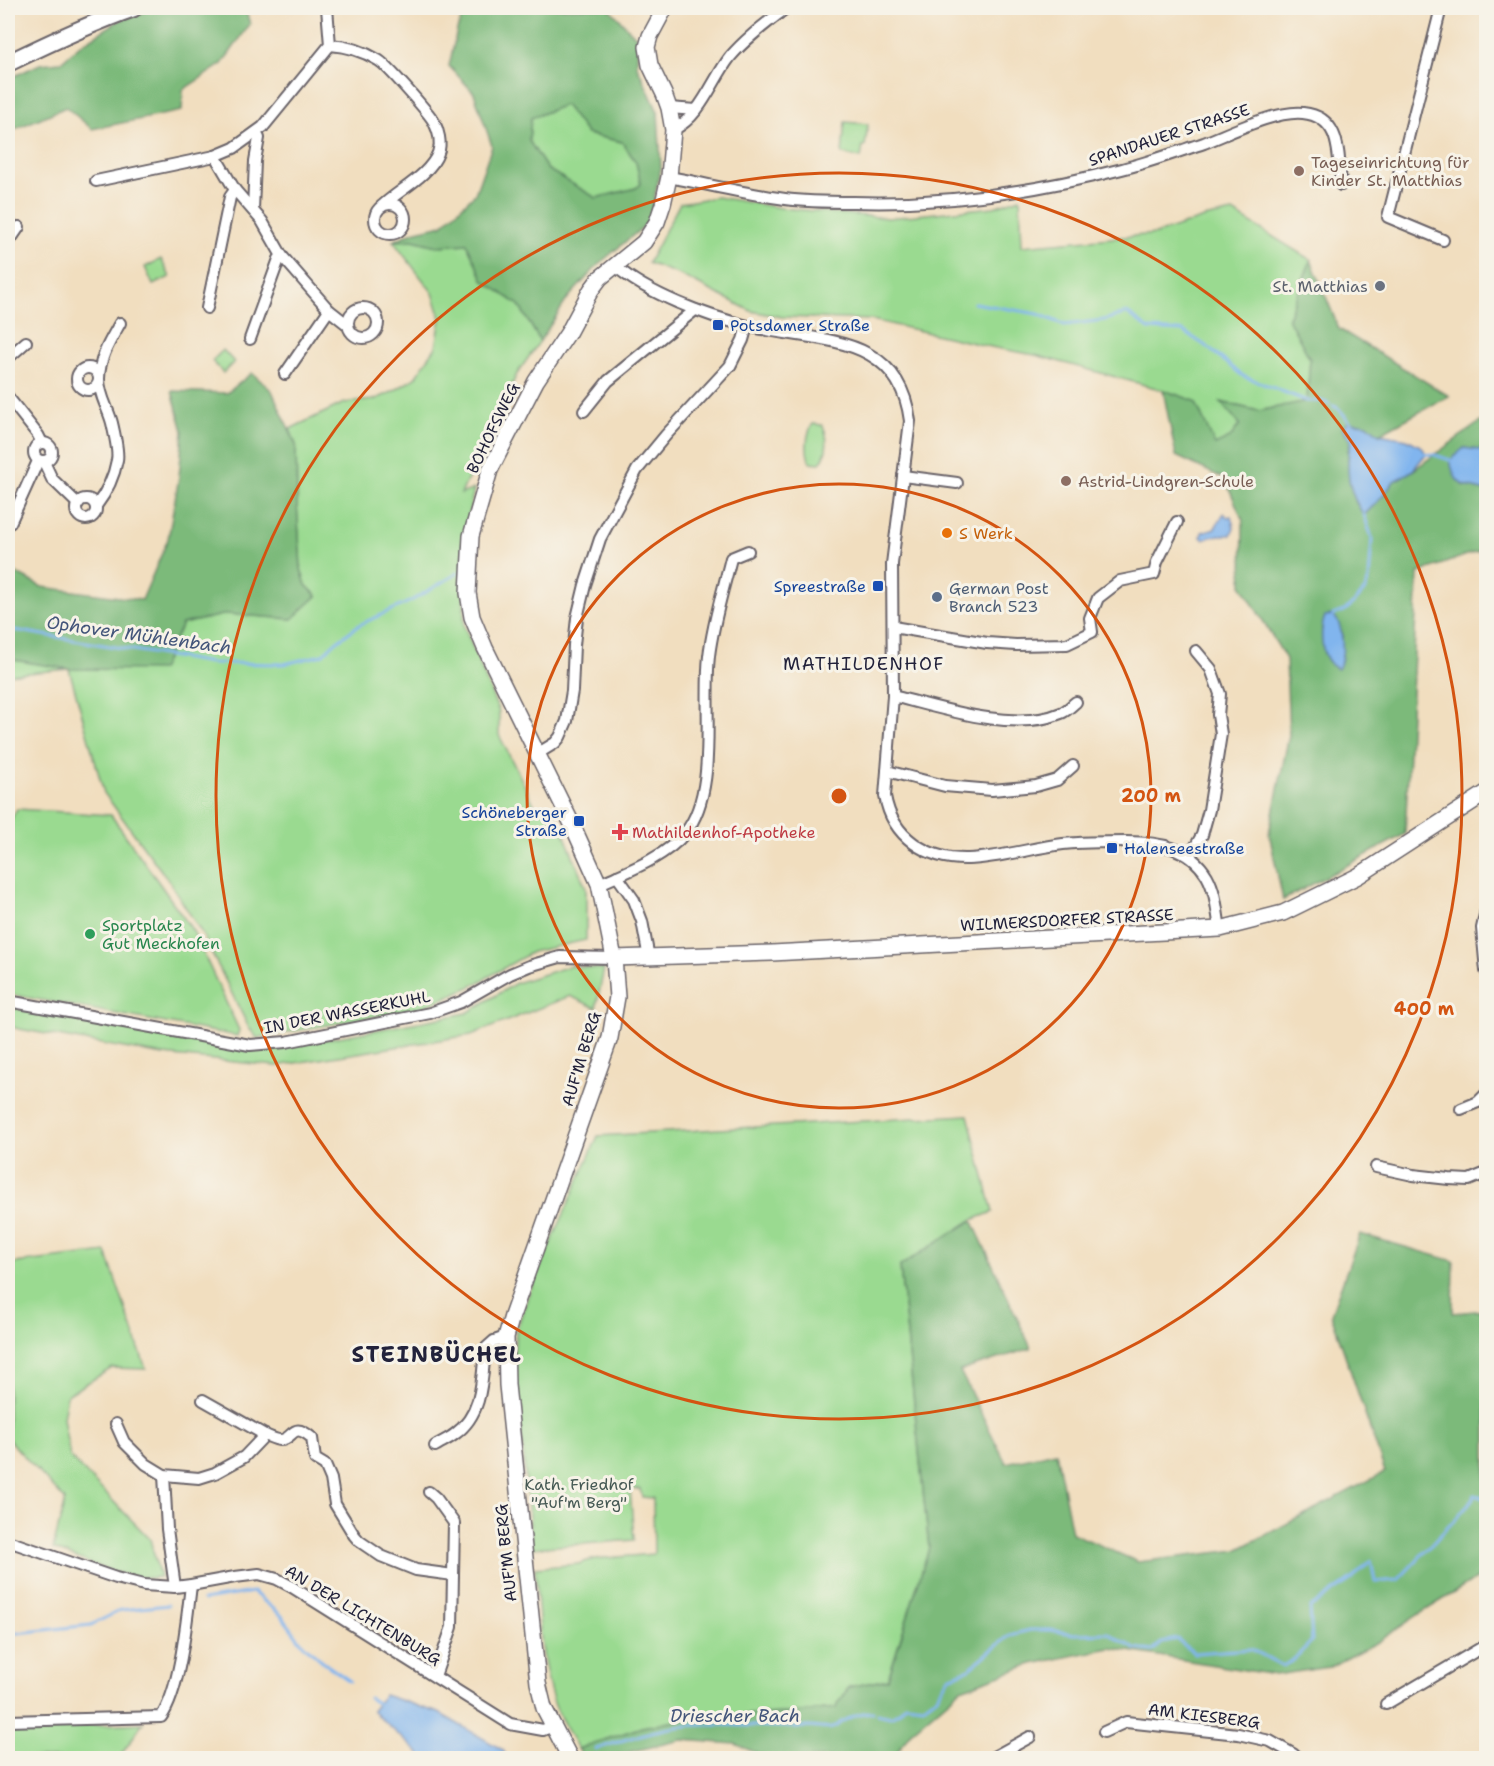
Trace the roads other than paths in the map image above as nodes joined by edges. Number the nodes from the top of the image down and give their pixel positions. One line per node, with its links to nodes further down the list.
1 (134, 8): 8 (main road)
2 (327, 8): 3 (street); 7 (street)
3 (332, 8)
4 (665, 8): 9 (street, BOHOFSWEG)
5 (786, 8): 10 (street)
6 (1441, 8): 21 (street)
7 (330, 45): 12 (street); 18 (street)
8 (8, 63)
9 (669, 108): 10 (street); 11 (street, BOHOFSWEG)
10 (696, 110): 11 (street)
11 (673, 130): 14 (street, BOHOFSWEG)
12 (256, 134): 13 (street); 19 (street)
13 (215, 156): 15 (street); 17 (street)
14 (669, 177): 16 (street, SPANDAUER STRASSE); 24 (street, BOHOFSWEG)
15 (96, 181)
16 (1341, 185)
17 (235, 190): 19 (street); 25 (street)
18 (382, 206)
19 (253, 210): 23 (street)
20 (19, 227): 22 (street)
21 (1443, 240)
22 (8, 243)
23 (282, 256): 26 (street); 31 (street)
24 (615, 266): 27 (street); 49 (street, BOHOFSWEG)
25 (207, 308)
26 (329, 310): 29 (street); 34 (street)
27 (695, 310): 30 (street); 36 (street)
28 (120, 323): 41 (street)
29 (348, 325)
30 (747, 326): 38 (street); 49 (street)
31 (250, 339)
32 (26, 342): 33 (street)
33 (8, 358)
34 (285, 374)
35 (8, 401): 37 (street)
36 (584, 411)
37 (41, 461): 40 (street); 43 (street)
38 (903, 476): 39 (street); 45 (street)
39 (957, 483)
40 (78, 504): 41 (street); 41 (street)
41 (96, 506)
42 (1176, 522): 45 (street)
43 (10, 523)
44 (748, 551): 54 (street)
45 (893, 627): 47 (street)
46 (1196, 651): 53 (street)
47 (893, 696): 48 (street); 51 (street)
48 (1076, 702)
49 (537, 754): 55 (street, BOHOFSWEG)
50 (1073, 766): 51 (street)
51 (887, 771): 53 (street)
52 (1486, 793): 57 (street, WILMERSDORFER STRASSE)
53 (1190, 856): 57 (street)
54 (616, 876): 55 (street); 59 (street)
55 (599, 884): 58 (street, BOHOFSWEG)
56 (1486, 910): 60 (street)
57 (1221, 929): 59 (street, WILMERSDORFER STRASSE)
58 (614, 958): 59 (street, WILMERSDORFER STRASSE); 61 (street, IN DER WASSERKUHL); 66 (street, AUF'M BERG)
59 (649, 958)
60 (1486, 971)
61 (8, 1000)
62 (1486, 1094): 63 (street)
63 (1461, 1108)
64 (1376, 1167): 65 (street)
65 (1486, 1173)
66 (506, 1337): 70 (street); 81 (street, AUF'M BERG)
67 (202, 1400): 69 (street)
68 (116, 1424): 71 (street)
69 (265, 1435): 71 (street); 74 (street)
70 (435, 1446)
71 (164, 1475): 76 (street)
72 (429, 1492): 74 (street)
73 (8, 1541): 76 (street, AN DER LICHTENBURG)
74 (453, 1575): 78 (street)
75 (191, 1585): 76 (street, AN DER LICHTENBURG); 78 (street, AN DER LICHTENBURG); 80 (street)
76 (175, 1587)
77 (1486, 1645): 79 (street)
78 (435, 1676): 81 (street, AN DER LICHTENBURG)
79 (1386, 1704)
80 (8, 1721)
81 (553, 1726): 84 (street, AUF'M BERG)
82 (1104, 1732): 86 (street, AM KIESBERG)
83 (1030, 1737): 85 (street)
84 (570, 1758)
85 (992, 1758)
86 (1297, 1758)

